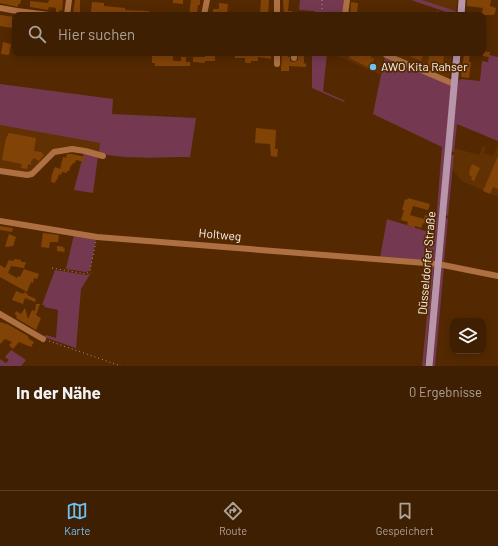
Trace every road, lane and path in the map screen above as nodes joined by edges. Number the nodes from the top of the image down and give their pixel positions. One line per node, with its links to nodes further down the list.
1 (69, 0): 9 (street)
2 (208, 0): 10 (street)
3 (277, 0): 11 (street)
4 (322, 0): 12 (path)
5 (347, 0): 13 (street)
6 (462, 0): 14 (main road)
7 (0, 8): 8 (street)
8 (17, 12)
9 (67, 12)
10 (205, 12)
11 (276, 12)
12 (322, 12)
13 (345, 12)
14 (461, 12)
15 (277, 56): 18 (street)
16 (388, 56): 19 (street)
17 (457, 56): 19 (main road, Düsseldorfer Straße)
18 (277, 64)
19 (454, 84): 24 (main road, Düsseldorfer Straße)
20 (103, 156): 21 (street)
21 (0, 171)
22 (0, 221): 23 (street, Holtweg)
23 (97, 237): 24 (street, Holtweg); 25 (path)
24 (438, 264): 26 (street, Holtweg); 30 (main road, Düsseldorfer Straße)
25 (52, 268)
26 (498, 276)
27 (0, 314): 28 (street)
28 (43, 339): 29 (path)
29 (121, 366)
30 (429, 366)

